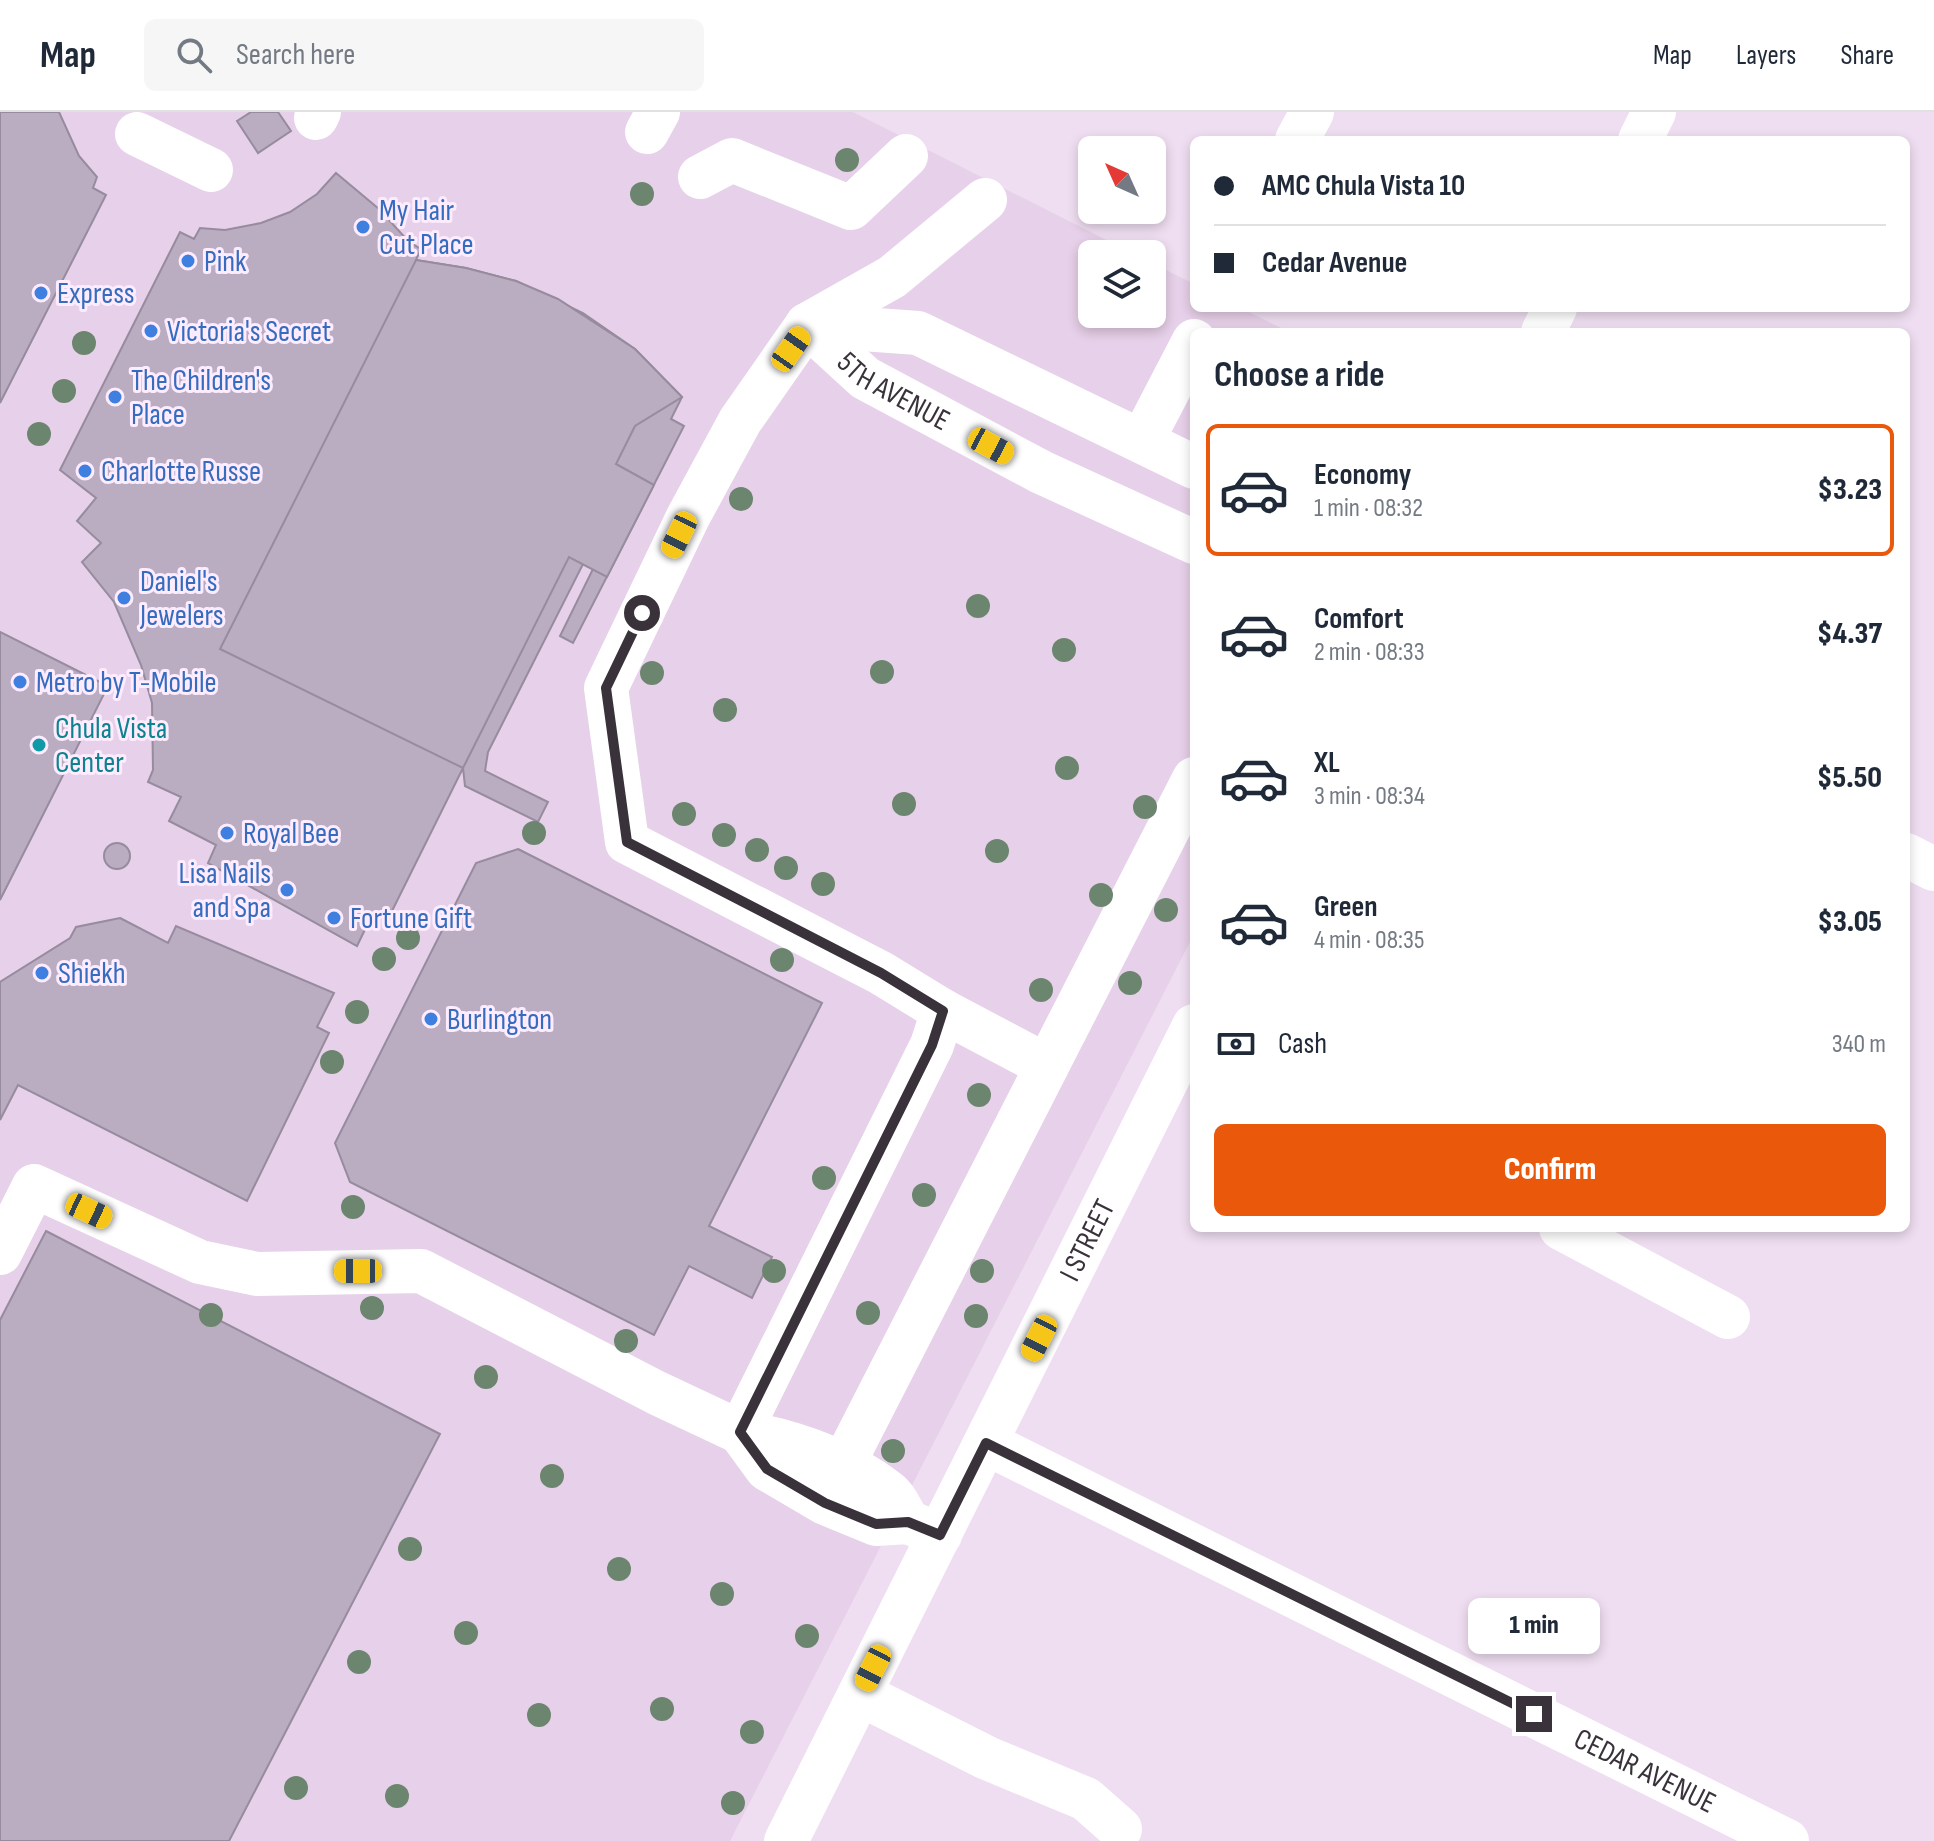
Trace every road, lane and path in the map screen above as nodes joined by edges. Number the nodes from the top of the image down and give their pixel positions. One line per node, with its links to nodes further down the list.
1 (1312, 112): 4 (street)
2 (1654, 112): 5 (street)
3 (137, 134): 7 (street)
4 (1299, 136)
5 (1642, 136)
6 (906, 156): 8 (street)
7 (211, 170)
8 (700, 177)
9 (985, 200): 10 (street)
10 (807, 325): 12 (street, 5TH AVENUE); 14 (street, 5TH AVENUE); 18 (street)
11 (1190, 349): 12 (street)
12 (1142, 441): 13 (street, 5TH AVENUE)
13 (1190, 465)
14 (1190, 540)
15 (1190, 787): 20 (street)
16 (1910, 857): 17 (street)
17 (1934, 869)
18 (943, 1011): 20 (street); 24 (street)
19 (1190, 1038): 25 (street, I STREET)
20 (1047, 1066): 26 (street)
21 (1569, 1232): 23 (street)
22 (0, 1253): 24 (street)
23 (1728, 1317)
24 (740, 1432): 26 (street); 27 (street)
25 (986, 1443): 27 (street, I STREET); 31 (street, CEDAR AVENUE)
26 (843, 1465): 27 (street)
27 (924, 1528): 28 (street, I STREET)
28 (860, 1694): 29 (street); 30 (street, I STREET)
29 (1120, 1829)
30 (786, 1841)
31 (1787, 1841)

